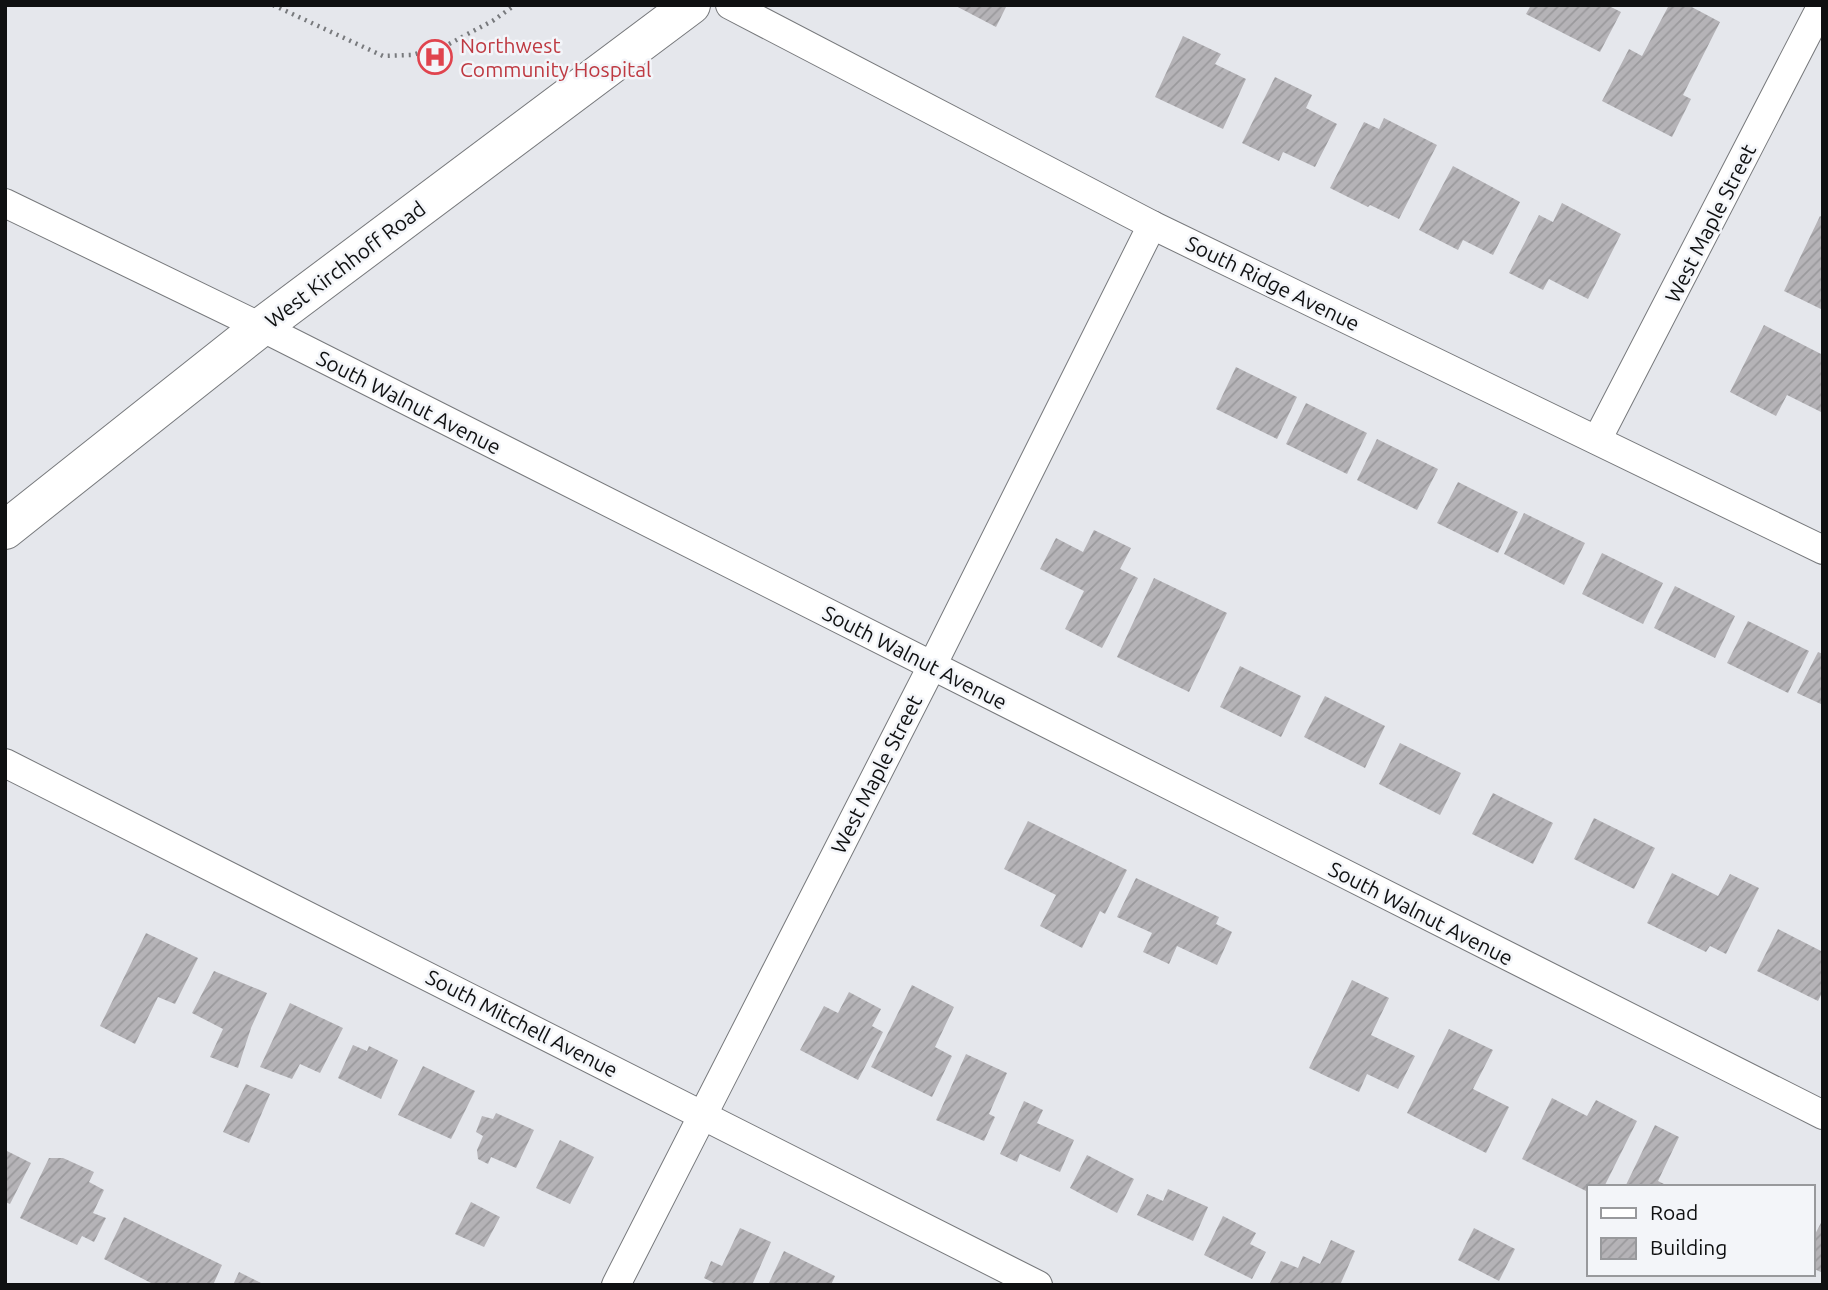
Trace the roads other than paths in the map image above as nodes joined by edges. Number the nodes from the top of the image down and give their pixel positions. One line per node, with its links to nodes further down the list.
1 (691, 5): 6 (main road, West Kirchhoff Road)
2 (730, 5): 5 (street, South Ridge Avenue)
3 (1822, 5): 7 (street, West Maple Street)
4 (5, 203): 6 (street, South Walnut Avenue)
5 (1152, 225): 7 (street, South Ridge Avenue); 10 (street, West Maple Street)
6 (261, 327): 8 (main road, West Kirchhoff Road); 10 (street, South Walnut Avenue)
7 (1597, 440): 9 (street, South Ridge Avenue)
8 (5, 530)
9 (1823, 551)
10 (932, 666): 12 (street, West Maple Street); 13 (street, South Walnut Avenue)
11 (5, 763): 12 (street, South Mitchell Avenue)
12 (702, 1114): 14 (street, West Maple Street); 15 (street, South Mitchell Avenue)
13 (1823, 1115)
14 (616, 1285)
15 (1038, 1285)

